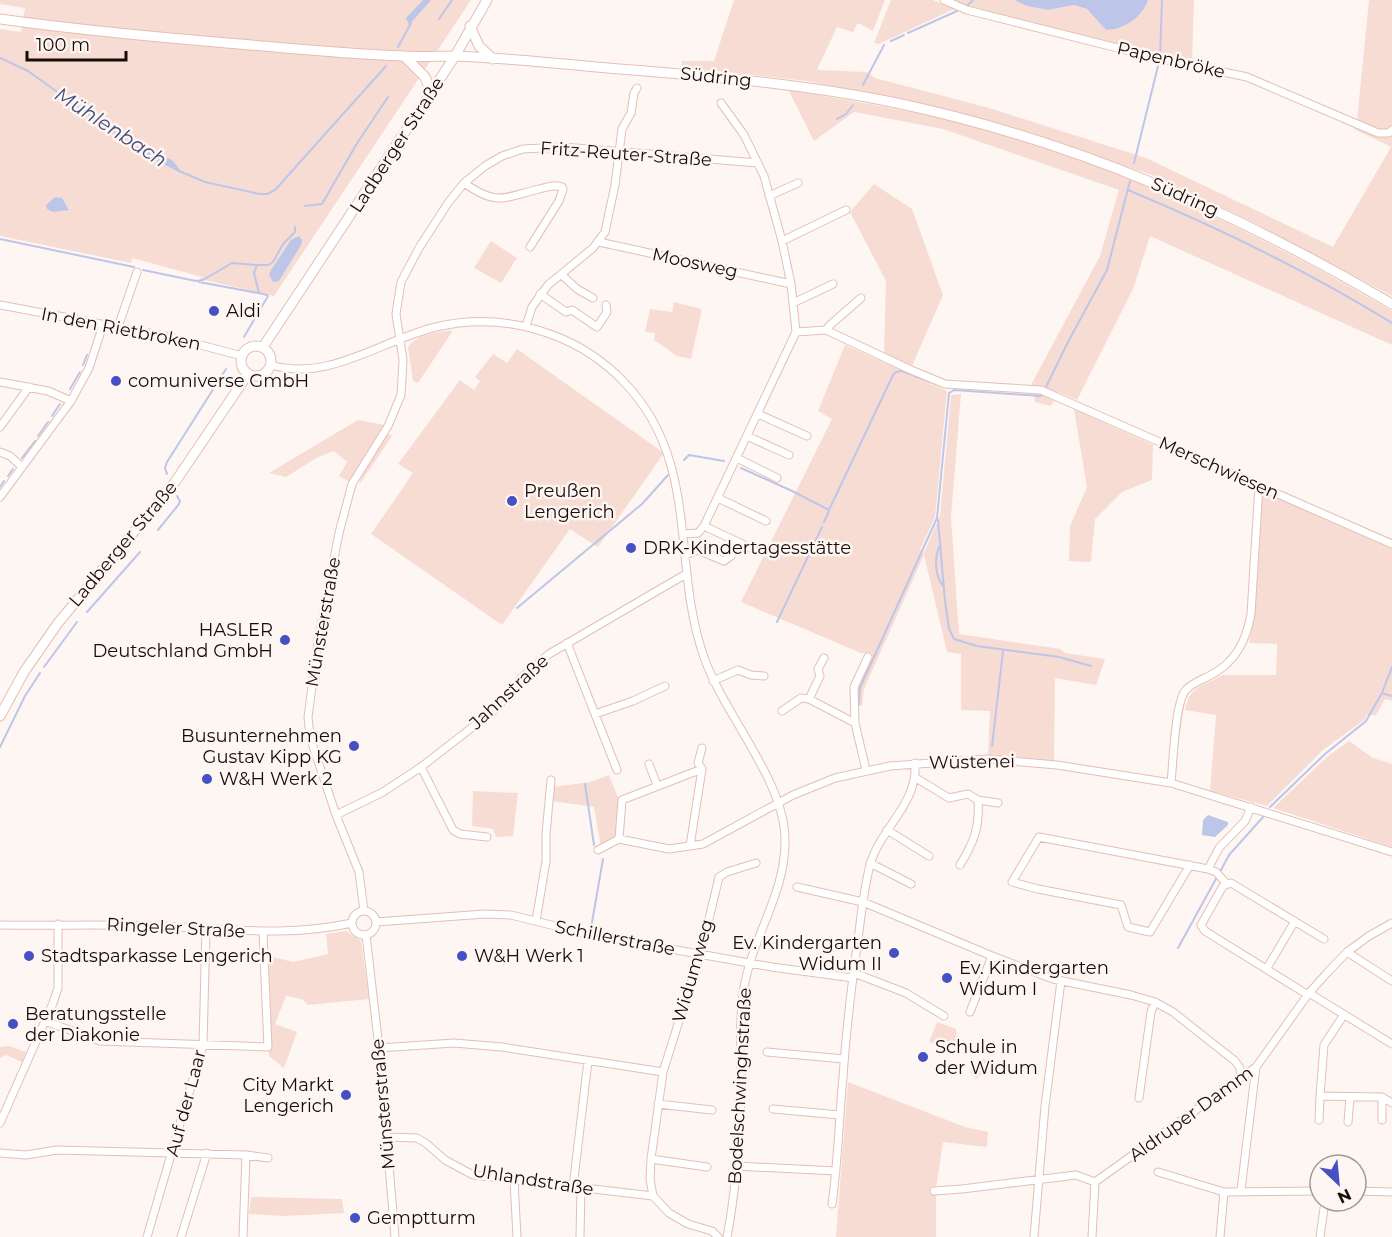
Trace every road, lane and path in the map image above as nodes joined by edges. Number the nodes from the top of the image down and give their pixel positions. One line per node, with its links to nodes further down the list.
1 (487, 0): 4 (main road, Ladberger Straße)
2 (944, 0): 11 (street, Papenbröke)
3 (0, 19): 5 (main road, Südring)
4 (470, 26): 6 (main road, Ladberger Straße); 7 (main road)
5 (404, 56): 6 (main road, Südring); 9 (main road)
6 (455, 56): 7 (main road, Südring); 9 (main road, Ladberger Straße)
7 (493, 59): 29 (main road, Südring)
8 (637, 88): 12 (street)
9 (431, 92): 38 (main road, Ladberger Straße)
10 (721, 103): 13 (street)
11 (1392, 130)
12 (619, 152): 13 (street, Fritz-Reuter-Straße); 14 (street, Fritz-Reuter-Straße); 19 (street)
13 (758, 163): 16 (street)
14 (464, 183): 20 (street); 37 (street, Fritz-Reuter-Straße)
15 (798, 183): 16 (street)
16 (769, 196): 18 (street)
17 (846, 210): 18 (street)
18 (782, 241): 23 (street)
19 (599, 242): 22 (street); 23 (street, Moosweg)
20 (530, 247)
21 (137, 272): 34 (street)
22 (561, 274): 25 (street); 26 (street)
23 (791, 284): 28 (street)
24 (833, 284): 28 (street)
25 (540, 294): 31 (street); 33 (street)
26 (593, 298)
27 (861, 298): 35 (street)
28 (793, 303): 36 (street)
29 (1392, 304)
30 (0, 305): 32 (street, In den Rietbroken)
31 (606, 305)
32 (103, 325): 34 (street, In den Rietbroken); 44 (street)
33 (526, 326): 37 (street, Bodelschwinghstraße); 59 (street, Bodelschwinghstraße)
34 (118, 327): 39 (street, In den Rietbroken)
35 (826, 330): 36 (street); 54 (street, Merschwiesen)
36 (796, 332): 45 (street)
37 (399, 340): 40 (street, Bodelschwinghstraße); 91 (street, Münsterstraße)
38 (263, 347): 39 (main road); 40 (main road)
39 (242, 356): 41 (main road)
40 (271, 365): 41 (main road)
41 (248, 374): 74 (main road, Ladberger Straße)
42 (0, 382): 43 (street)
43 (28, 387): 44 (street); 46 (street)
44 (70, 401): 52 (street)
45 (758, 414): 47 (street); 48 (street)
46 (0, 427)
47 (747, 436): 50 (street); 51 (street)
48 (807, 436)
49 (0, 452): 52 (street)
50 (789, 455)
51 (737, 458): 53 (street); 56 (street)
52 (22, 467): 55 (street)
53 (777, 478)
54 (1259, 486): 60 (street, Merschwiesen); 85 (street)
55 (0, 497)
56 (718, 498): 57 (street); 58 (street)
57 (766, 520)
58 (704, 526): 59 (street); 61 (street)
59 (683, 534): 62 (street, Bodelschwinghstraße)
60 (1392, 544)
61 (753, 549)
62 (685, 555): 63 (street); 64 (street, Bodelschwinghstraße)
63 (731, 556)
64 (686, 574): 65 (street, Jahnstraße); 69 (street, Bodelschwinghstraße)
65 (567, 643): 73 (street); 79 (street, Jahnstraße)
66 (868, 657): 75 (street)
67 (824, 658): 71 (street)
68 (764, 676): 69 (street)
69 (713, 681): 88 (street, Bodelschwinghstraße)
70 (665, 686): 73 (street)
71 (809, 699): 72 (street); 75 (street)
72 (782, 711)
73 (595, 714): 81 (street)
74 (0, 716)
75 (855, 723): 82 (street)
76 (702, 748): 80 (street)
77 (915, 763): 82 (street, Wüstenei); 83 (street); 85 (street, Wüstenei)
78 (650, 764): 86 (street)
79 (421, 767): 91 (street, Jahnstraße); 93 (street)
80 (702, 769): 86 (street); 95 (street)
81 (616, 770)
82 (866, 770): 88 (street, Wüstenei)
83 (916, 778): 87 (street); 92 (street)
84 (551, 780): 109 (street)
85 (1171, 783): 90 (street, Wüstenei)
86 (657, 785): 94 (street)
87 (978, 800): 89 (street); 101 (street)
88 (778, 802): 95 (street, Wüstenei); 123 (street, Bodelschwinghstraße)
89 (998, 803)
90 (1251, 807): 97 (street, Wüstenei); 103 (street)
91 (336, 815): 108 (street, Münsterstraße)
92 (887, 830): 98 (street); 100 (street)
93 (487, 837)
94 (618, 839): 95 (street, Wüstenei); 96 (street)
95 (690, 846)
96 (598, 850)
97 (1392, 852)
98 (929, 856)
99 (756, 863): 121 (street, Widumweg)
100 (870, 863): 105 (street); 107 (street)
101 (960, 865)
102 (1190, 865): 102 (street); 103 (street)
103 (1208, 868): 104 (street)
104 (1226, 883): 110 (street); 124 (street)
105 (911, 884)
106 (797, 887): 107 (street)
107 (863, 902): 122 (street); 125 (street)
108 (364, 911): 111 (street); 112 (street)
109 (536, 921): 111 (street, Schillerstraße); 121 (street, Schillerstraße)
110 (1295, 921): 119 (street); 124 (street)
111 (376, 922): 118 (street)
112 (352, 923): 117 (street, Ringeler Straße); 118 (street)
113 (1392, 923): 120 (street, Aldruper Damm)
114 (57, 924): 115 (street, Ringeler Straße); 116 (street, Ringeler Straße); 133 (street)
115 (0, 925)
116 (206, 929): 117 (street, Ringeler Straße); 135 (street, Auf der Laar)
117 (262, 932): 135 (street)
118 (366, 935): 136 (street, Münsterstraße)
119 (1324, 939)
120 (1347, 952): 127 (street); 128 (street, Aldruper Damm)
121 (699, 954): 123 (street, Schillerstraße); 141 (street, Widumweg)
122 (992, 956): 126 (street); 130 (street)
123 (750, 963): 125 (street, Schillerstraße); 163 (street, Bodelschwinghstraße)
124 (1267, 968): 128 (street)
125 (853, 976): 131 (street, Schillerstraße); 138 (street)
126 (1061, 981): 129 (street); 167 (street)
127 (1392, 981)
128 (1308, 994): 132 (street); 140 (street, Aldruper Damm)
129 (1155, 1002): 142 (street); 146 (street)
130 (970, 1012)
131 (944, 1016)
132 (1342, 1016): 134 (street); 143 (street)
133 (45, 1021): 135 (street); 155 (street)
134 (1392, 1044)
135 (203, 1045): 158 (street, Auf der Laar)
136 (379, 1048): 139 (street); 156 (street, Münsterstraße)
137 (767, 1052): 138 (street)
138 (844, 1059): 151 (street)
139 (588, 1061): 141 (street); 170 (street)
140 (1256, 1067): 142 (street, Aldruper Damm); 171 (street)
141 (663, 1072): 148 (street, Widumweg)
142 (1240, 1077): 169 (street, Aldruper Damm)
143 (1320, 1096): 144 (street); 152 (street)
144 (1350, 1097): 145 (street); 154 (street)
145 (1383, 1097): 147 (street); 153 (street)
146 (1139, 1098)
147 (1392, 1103)
148 (658, 1104): 150 (street); 162 (street, Widumweg)
149 (772, 1109): 151 (street)
150 (712, 1110)
151 (840, 1115): 165 (street)
152 (1319, 1120)
153 (1382, 1120)
154 (1348, 1122)
155 (0, 1123)
156 (387, 1137): 168 (street, Uhlandstraße); 183 (street, Münsterstraße)
157 (0, 1152): 158 (street)
158 (172, 1153): 159 (street); 180 (street, Auf der Laar)
159 (207, 1153): 160 (street); 181 (street)
160 (246, 1155): 161 (street); 182 (street)
161 (268, 1158)
162 (651, 1159): 164 (street); 177 (street, Widumweg)
163 (736, 1166): 165 (street); 187 (street, Bodelschwinghstraße)
164 (707, 1167)
165 (836, 1171): 178 (street)
166 (1158, 1172): 173 (street)
167 (1039, 1179): 169 (street); 172 (street); 188 (street)
168 (514, 1180): 170 (street, Uhlandstraße); 184 (street)
169 (1095, 1182): 189 (street)
170 (577, 1188): 177 (street, Uhlandstraße); 185 (street)
171 (1241, 1190): 173 (street); 174 (street)
172 (934, 1191)
173 (1224, 1191): 190 (street)
174 (1308, 1191)
175 (1368, 1191): 176 (street)
176 (1392, 1192)
177 (653, 1196): 186 (street)
178 (832, 1204)
179 (1323, 1213): 191 (street)
180 (147, 1237)
181 (181, 1237)
182 (243, 1237)
183 (395, 1237)
184 (518, 1237)
185 (580, 1237)
186 (718, 1237)
187 (727, 1237)
188 (1034, 1237)
189 (1092, 1237)
190 (1220, 1237)
191 (1320, 1237)

